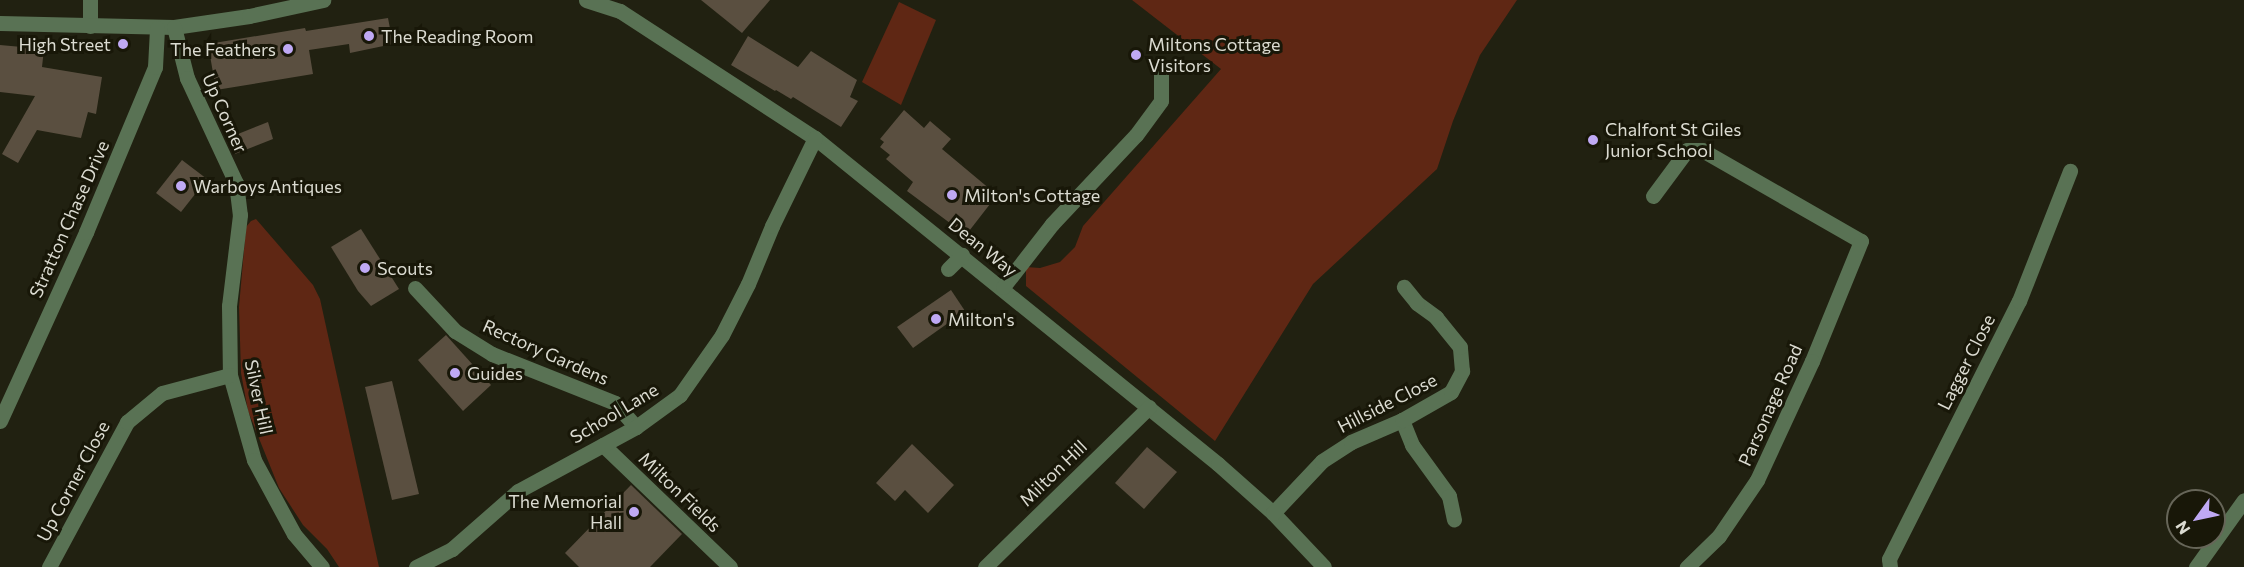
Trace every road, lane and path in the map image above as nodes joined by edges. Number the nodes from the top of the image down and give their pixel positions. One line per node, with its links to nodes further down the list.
1 (90, 0): 5 (street)
2 (323, 0): 6 (street)
3 (586, 0): 9 (street, Dean Way)
4 (0, 23): 5 (street)
5 (90, 26): 7 (street)
6 (174, 27): 7 (street); 12 (street, Up Corner)
7 (157, 28): 21 (street, Stratton Chase Drive)
8 (1161, 66): 15 (street)
9 (816, 138): 13 (street, Dean Way); 22 (street, School Lane)
10 (2070, 171): 34 (street, Lagger Close)
11 (1653, 196): 33 (street, Parsonage Road)
12 (240, 214): 18 (street, Silver Hill)
13 (962, 255): 14 (street); 15 (street, Dean Way)
14 (948, 268)
15 (1003, 287): 19 (street, Dean Way)
16 (1404, 287): 20 (street, Hillside Close)
17 (415, 288): 22 (street, Rectory Gardens)
18 (230, 375): 27 (street, Up Corner Close); 28 (street, Silver Hill)
19 (1149, 407): 25 (street, Dean Way); 31 (street, Milton Hill)
20 (1402, 420): 25 (street, Hillside Close); 26 (street)
21 (0, 421)
22 (636, 427): 23 (street, School Lane)
23 (603, 445): 29 (street, School Lane); 30 (street, Milton Fields)
24 (2244, 500): 35 (street)
25 (1273, 513): 32 (street, Dean Way)
26 (1454, 519)
27 (49, 567)
28 (322, 567)
29 (416, 567)
30 (730, 567)
31 (985, 567)
32 (1324, 567)
33 (1687, 567)
34 (1890, 567)
35 (2196, 567)

